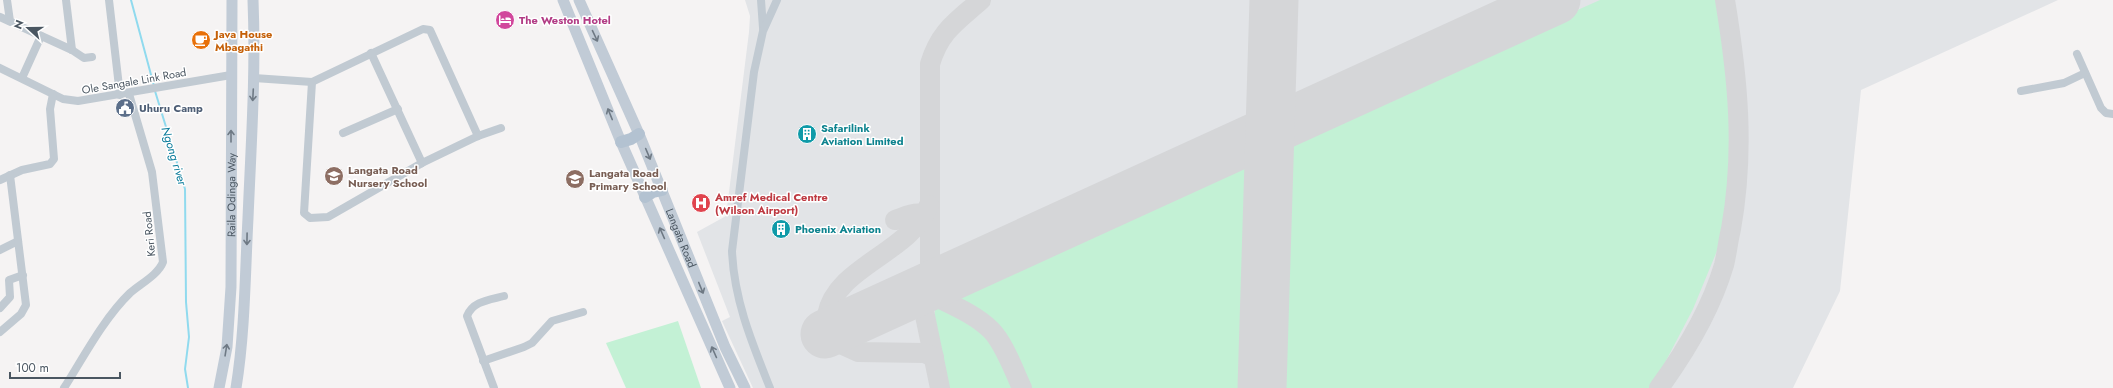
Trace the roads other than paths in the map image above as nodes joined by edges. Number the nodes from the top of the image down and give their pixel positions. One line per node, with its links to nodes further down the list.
1 (7, 0): 11 (street)
2 (66, 0): 14 (street)
3 (109, 0): 27 (street)
4 (232, 0): 20 (main road, Raila Odinga Way)
5 (254, 0): 22 (main road, Raila Odinga Way)
6 (563, 0): 34 (main road, Langata Road, one-way to 6)
7 (579, 0): 32 (main road, Langata Road, one-way to 32)
8 (761, 0): 12 (street)
9 (777, 0): 12 (street)
10 (0, 17): 11 (street)
11 (10, 22): 13 (street)
12 (764, 31): 56 (street)
13 (41, 36): 14 (street); 21 (street)
14 (72, 50): 17 (street)
15 (371, 53): 23 (street); 28 (street); 33 (street)
16 (2077, 54): 19 (street)
17 (92, 57)
18 (0, 68): 21 (street, Ole Sangale Link Road)
19 (2085, 73): 24 (street); 29 (street)
20 (231, 75): 26 (street, Ole Sangale Link Road); 40 (main road, Raila Odinga Way, one-way to 20)
21 (22, 78): 25 (street, Ole Sangale Link Road)
22 (254, 78): 23 (street); 41 (main road, Raila Odinga Way, one-way to 41)
23 (312, 82): 35 (street)
24 (2021, 91)
25 (53, 94): 27 (street, Ole Sangale Link Road); 36 (street)
26 (129, 94): 27 (street, Ole Sangale Link Road); 50 (street, Keri Road)
27 (120, 95)
28 (398, 109): 31 (street); 35 (street)
29 (2113, 114)
30 (501, 128): 33 (street)
31 (343, 133)
32 (639, 134): 34 (main road); 38 (main road, Langata Road, one-way to 38)
33 (478, 136): 35 (street)
34 (621, 142): 39 (main road, Langata Road)
35 (422, 163)
36 (10, 175): 37 (street); 42 (street)
37 (0, 180)
38 (662, 190): 39 (main road); 55 (main road, Langata Road, one-way to 55)
39 (645, 197): 54 (main road, Langata Road, one-way to 39)
40 (231, 221): 41 (main road); 51 (main road, Raila Odinga Way, one-way to 40)
41 (248, 221): 52 (main road, Raila Odinga Way, one-way to 52)
42 (18, 241): 43 (street); 44 (street)
43 (0, 250)
44 (23, 275): 46 (street); 48 (street)
45 (504, 296): 49 (street)
46 (0, 308)
47 (583, 312): 49 (street)
48 (0, 332)
49 (483, 361): 53 (street)
50 (64, 388)
51 (219, 388)
52 (236, 388)
53 (494, 388)
54 (730, 388)
55 (745, 388)
56 (770, 388)

